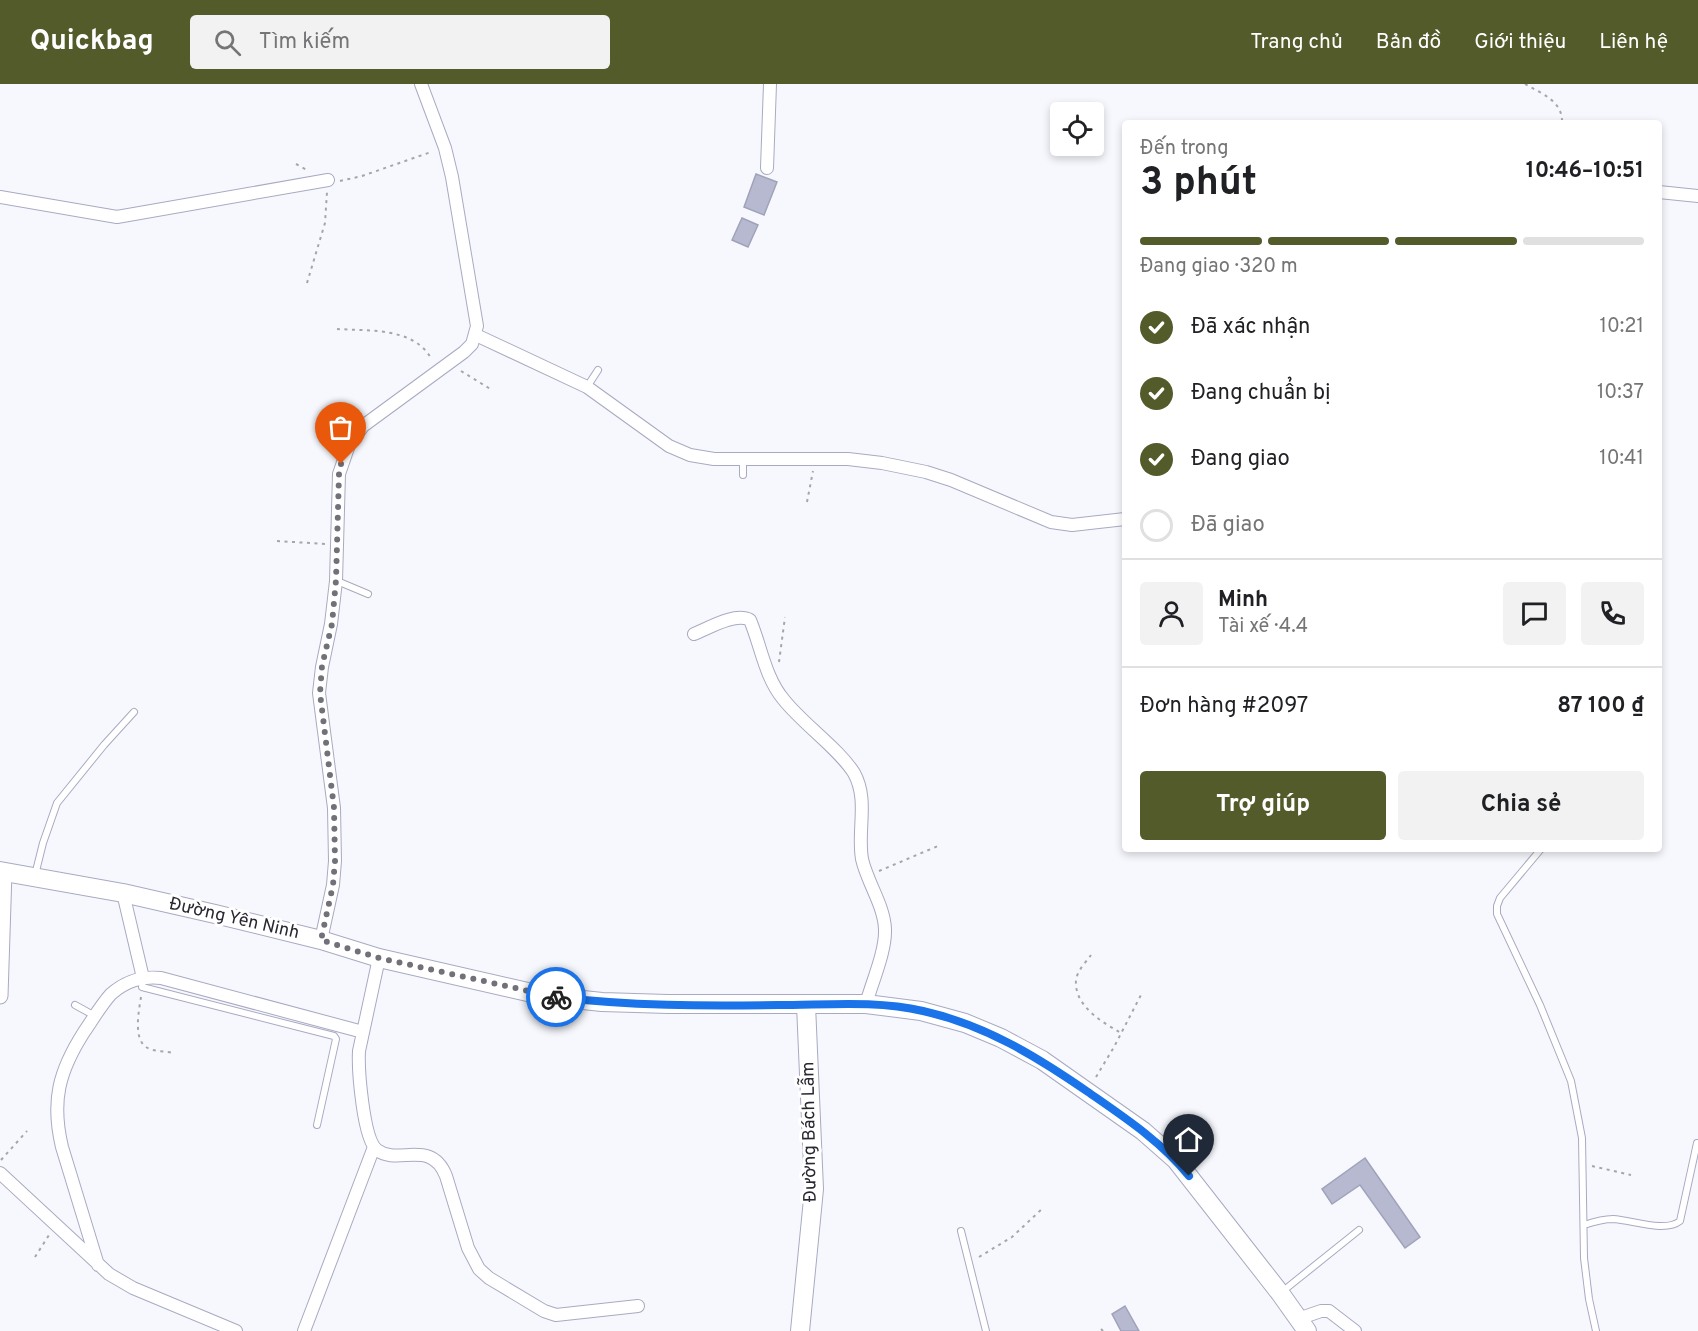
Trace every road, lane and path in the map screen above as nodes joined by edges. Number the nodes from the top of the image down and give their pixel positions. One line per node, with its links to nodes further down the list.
1 (421, 84): 5 (street)
2 (770, 84): 7 (street)
3 (1525, 84): 4 (path)
4 (1563, 120)
5 (444, 148): 8 (path); 14 (street)
6 (296, 164): 8 (path)
7 (767, 168)
8 (328, 180): 11 (street); 12 (path)
9 (1662, 192): 10 (street)
10 (1698, 196)
11 (0, 197)
12 (308, 283)
13 (337, 329): 17 (path)
14 (476, 335): 15 (street); 18 (street)
15 (448, 364): 17 (street); 19 (path)
16 (598, 370): 18 (lane)
17 (438, 371): 26 (street)
18 (587, 387): 20 (street)
19 (492, 390)
20 (742, 459): 21 (street); 22 (lane)
21 (816, 459): 23 (path); 24 (street)
22 (743, 475)
23 (807, 502)
24 (1122, 519)
25 (277, 541): 26 (path)
26 (337, 544): 27 (street)
27 (336, 580): 28 (lane); 39 (street)
28 (368, 594)
29 (785, 617): 31 (path)
30 (694, 634): 36 (street)
31 (779, 669)
32 (134, 712): 37 (lane)
33 (938, 846): 36 (path)
34 (1539, 852): 58 (lane)
35 (2, 872): 37 (main road, Đường Yên Ninh); 44 (street)
36 (867, 877): 45 (street)
37 (35, 878): 38 (main road, Đường Yên Ninh)
38 (123, 894): 39 (main road, Đường Yên Ninh); 42 (street)
39 (321, 940): 41 (main road, Đường Yên Ninh)
40 (1090, 955): 50 (path)
41 (379, 958): 47 (main road, Đường Yên Ninh); 49 (street)
42 (142, 983): 48 (street); 49 (street); 51 (path); 53 (lane)
43 (1142, 993): 50 (path)
44 (0, 996)
45 (866, 1004): 47 (main road, Đường Yên Ninh); 52 (main road, Đường Yên Ninh)
46 (75, 1005): 48 (lane)
47 (806, 1005): 74 (main road, Đường Bách Lẫm)
48 (95, 1016): 68 (street)
49 (363, 1032): 56 (street)
50 (1121, 1033): 52 (path)
51 (174, 1053)
52 (1087, 1091): 69 (main road, Đường Yên Ninh)
53 (317, 1125)
54 (27, 1131): 57 (path)
55 (1697, 1143): 62 (lane)
56 (374, 1147): 70 (street); 73 (street)
57 (0, 1161)
58 (1583, 1164): 60 (path); 62 (lane)
59 (0, 1173): 63 (street)
60 (1631, 1175)
61 (1043, 1208): 67 (path)
62 (1584, 1225): 77 (lane)
63 (56, 1226): 66 (path); 68 (street)
64 (1359, 1230): 69 (lane)
65 (961, 1231): 67 (lane)
66 (35, 1257)
67 (969, 1263): 75 (lane)
68 (98, 1265): 72 (street)
69 (1280, 1293): 71 (main road, Đường Yên Ninh)
70 (639, 1306)
71 (1302, 1325): 76 (street)
72 (236, 1331)
73 (304, 1331)
74 (800, 1331)
75 (986, 1331)
76 (1355, 1331)
77 (1596, 1331)

